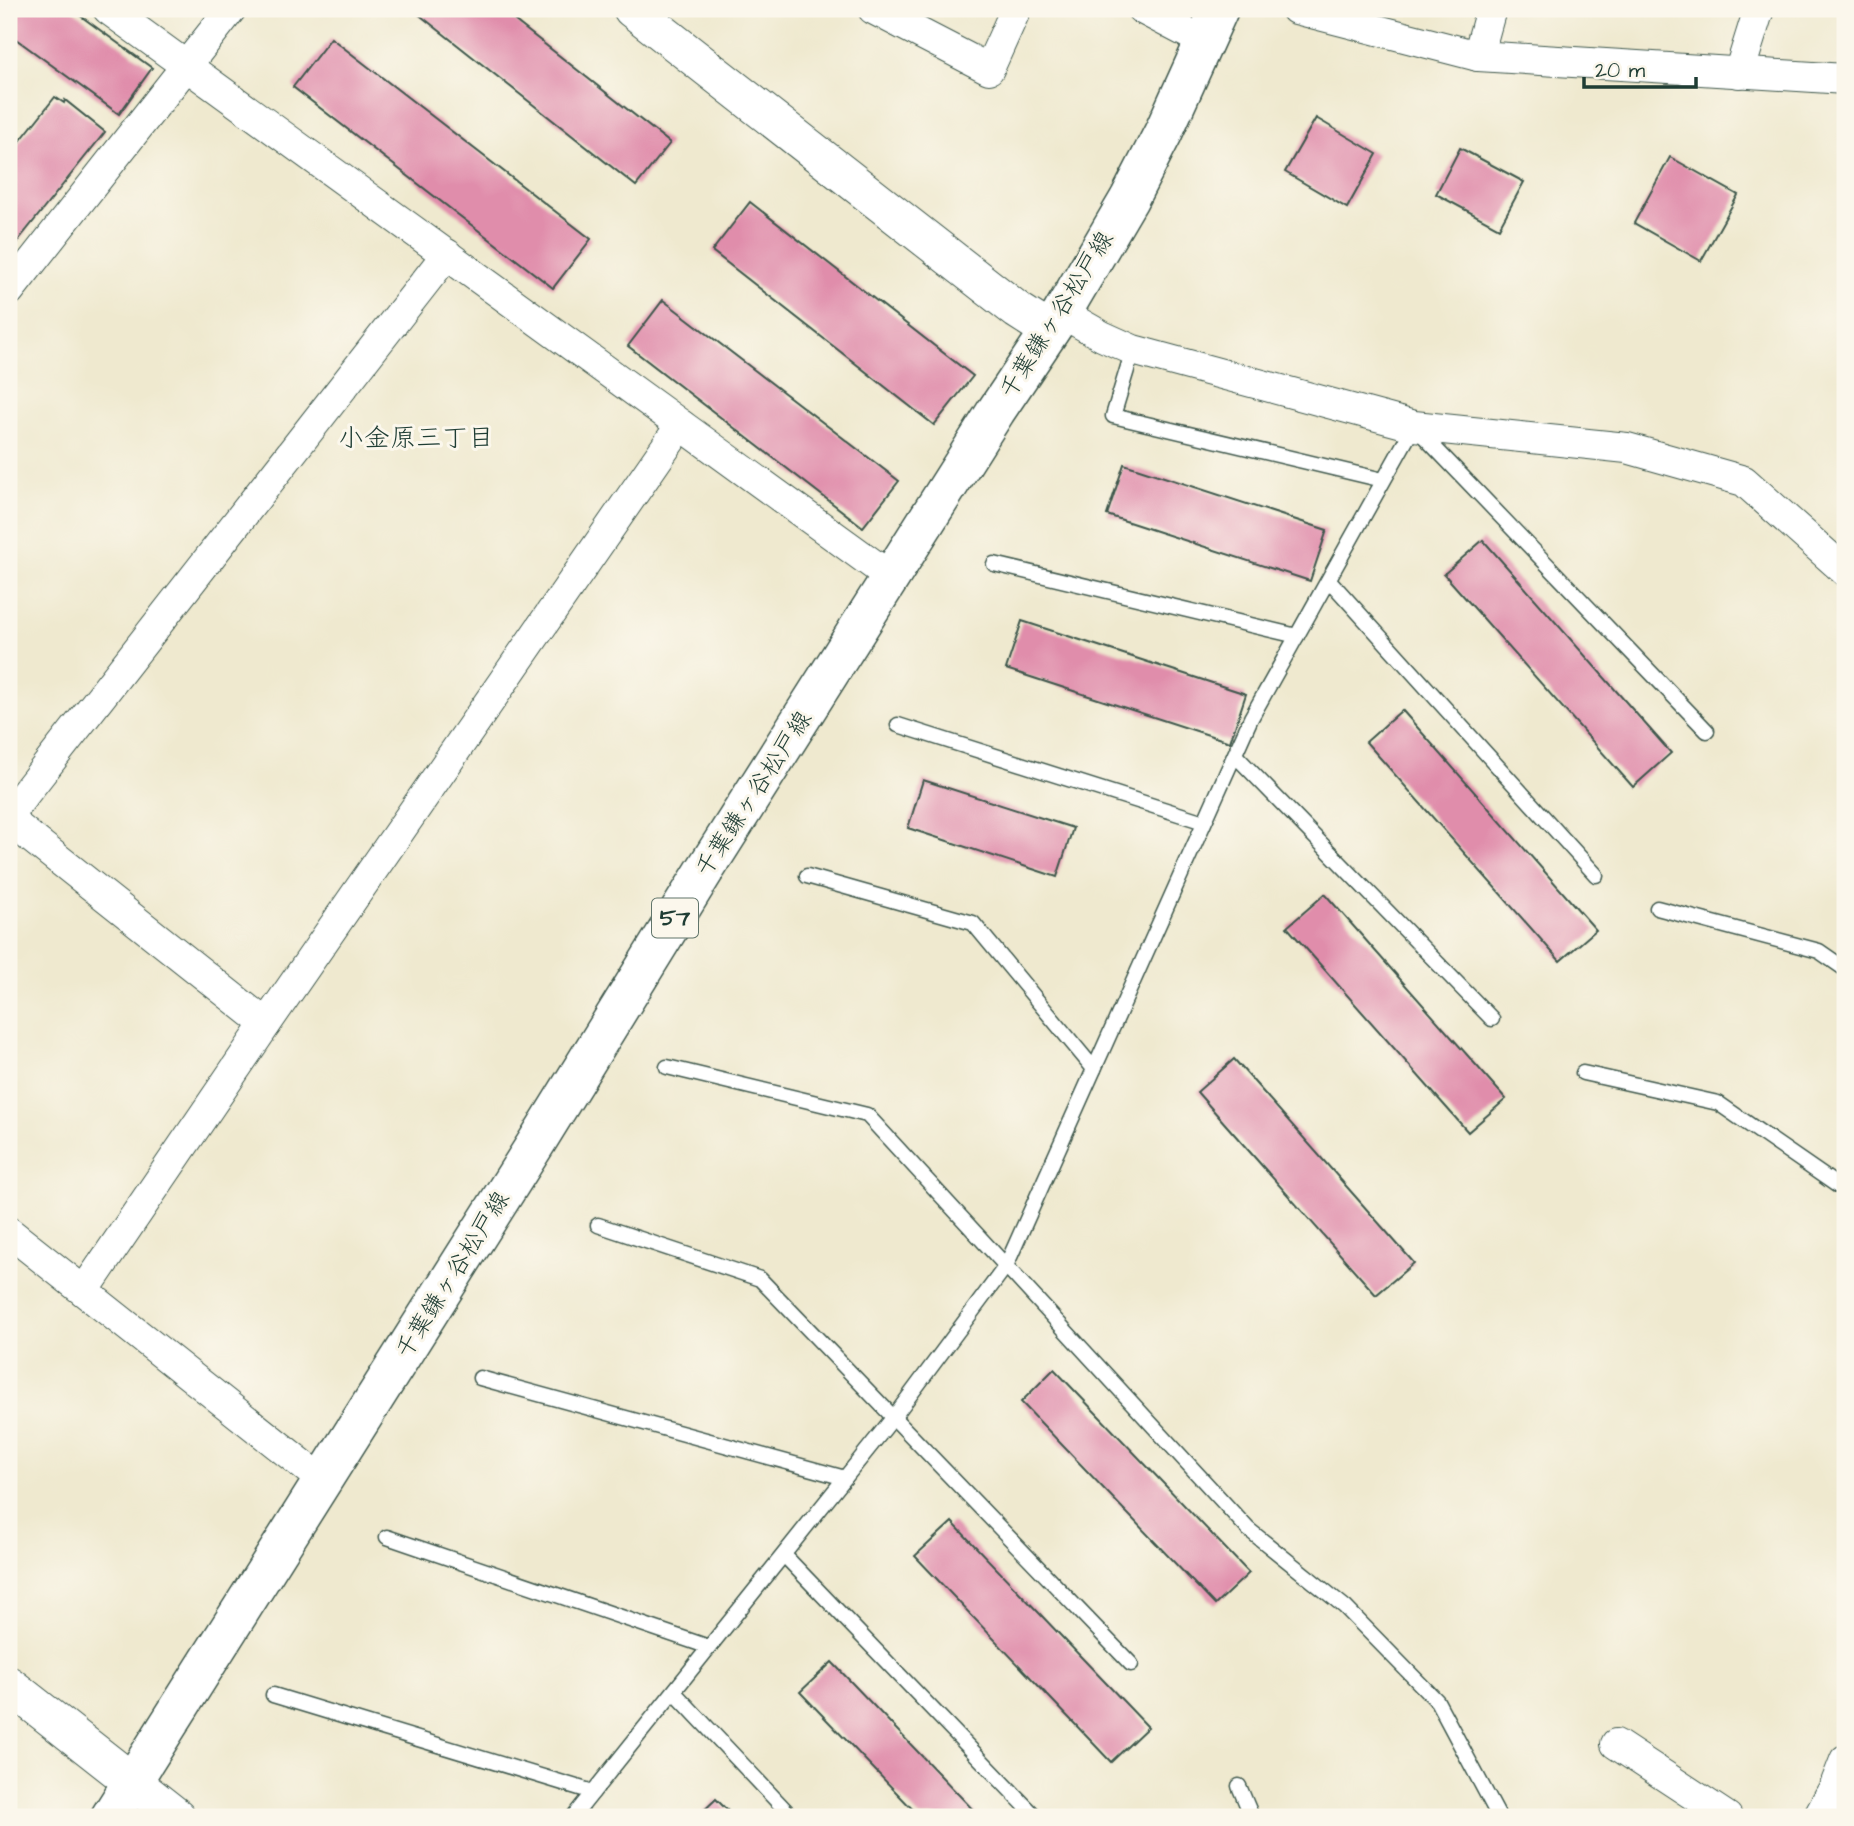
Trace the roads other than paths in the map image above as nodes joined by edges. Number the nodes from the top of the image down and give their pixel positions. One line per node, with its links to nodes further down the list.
1 (108, 9): 12 (street)
2 (231, 9): 12 (street)
3 (632, 9): 17 (street)
4 (873, 9): 5 (street)
5 (1016, 9)
6 (1142, 9): 10 (street)
7 (1296, 9): 11 (street)
8 (1490, 9): 11 (street)
9 (1759, 9): 13 (street)
10 (1212, 25): 17 (main road, 千葉鎌ヶ谷松戸線 / 57)
11 (1478, 56): 13 (street)
12 (186, 66): 15 (street); 16 (street)
13 (1739, 73): 14 (street)
14 (1845, 79)
15 (447, 254): 19 (street); 30 (street)
16 (9, 290)
17 (1056, 322): 18 (street); 24 (main road, 千葉鎌ヶ谷松戸線 / 57)
18 (1133, 350): 20 (street); 21 (lane)
19 (681, 425): 24 (street); 38 (street)
20 (1414, 426): 21 (lane); 23 (street); 28 (lane)
21 (1383, 480): 25 (lane)
22 (994, 564): 26 (lane)
23 (1845, 571)
24 (892, 578): 50 (main road, 千葉鎌ヶ谷松戸線 / 57)
25 (1329, 580): 26 (lane); 33 (lane)
26 (1297, 636): 29 (lane)
27 (898, 726): 32 (lane)
28 (1707, 731)
29 (1234, 755): 32 (lane); 37 (lane)
30 (9, 814)
31 (9, 820): 38 (street)
32 (1205, 821): 40 (lane)
33 (1596, 875)
34 (807, 876): 40 (lane)
35 (1657, 908): 36 (lane)
36 (1845, 969)
37 (1492, 1019)
38 (266, 1024): 46 (street)
39 (667, 1067): 45 (lane)
40 (1094, 1069): 45 (lane)
41 (1584, 1073): 42 (lane)
42 (1845, 1189)
43 (598, 1225): 48 (lane)
44 (9, 1232): 46 (street)
45 (1006, 1266): 48 (lane); 69 (lane)
46 (84, 1291): 50 (street)
47 (480, 1378): 49 (lane)
48 (893, 1418): 49 (lane); 54 (lane)
49 (845, 1478): 52 (lane)
50 (322, 1480): 60 (main road, 千葉鎌ヶ谷松戸線 / 57)
51 (387, 1537): 53 (lane)
52 (784, 1555): 53 (lane); 67 (lane)
53 (709, 1647): 56 (lane)
54 (1131, 1664)
55 (9, 1685): 60 (street)
56 (674, 1692): 62 (lane); 66 (lane)
57 (273, 1695): 62 (lane)
58 (1616, 1744): 70 (street)
59 (1845, 1760): 71 (street)
60 (132, 1783): 63 (main road, 千葉鎌ヶ谷松戸線 / 57); 64 (street)
61 (1239, 1786): 68 (lane)
62 (593, 1792): 65 (lane)
63 (110, 1817)
64 (177, 1817)
65 (573, 1817)
66 (792, 1817)
67 (1036, 1817)
68 (1252, 1817)
69 (1499, 1817)
70 (1727, 1817)
71 (1818, 1817)

